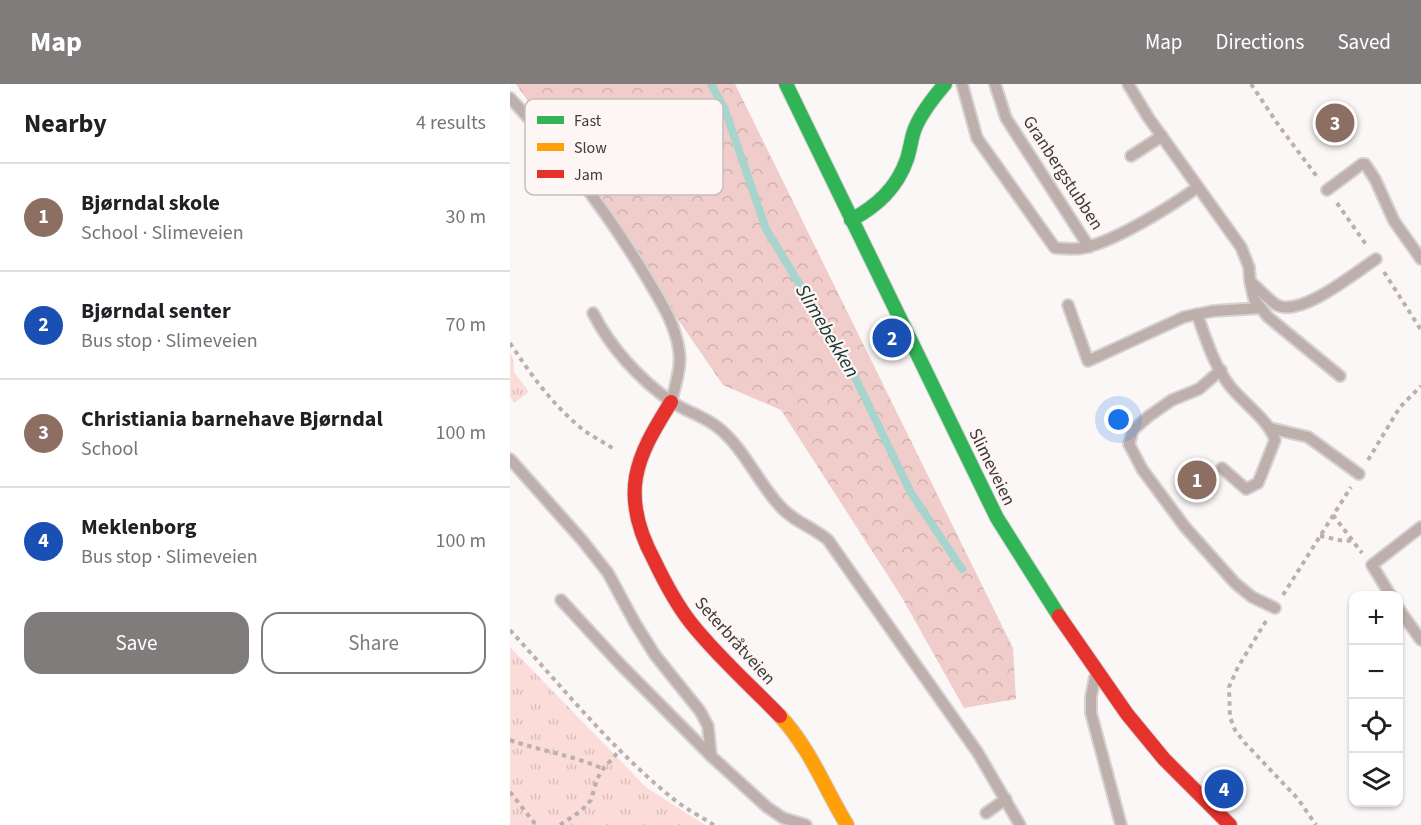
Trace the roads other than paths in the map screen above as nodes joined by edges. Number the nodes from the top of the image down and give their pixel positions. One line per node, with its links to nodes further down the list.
1 (786, 84): 13 (street, Slimeveien)
2 (945, 84): 13 (street)
3 (962, 84): 14 (lane)
4 (995, 84): 14 (lane, Granbergstubben)
5 (1128, 84): 8 (lane)
6 (510, 99): 7 (lane)
7 (525, 115)
8 (1162, 136): 9 (lane); 10 (lane)
9 (1131, 156)
10 (1198, 187): 14 (lane); 17 (lane)
11 (1328, 190): 16 (lane)
12 (591, 195): 24 (lane)
13 (851, 220): 35 (street, Slimeveien)
14 (1089, 247)
15 (1376, 259): 17 (lane)
16 (1421, 259)
17 (1250, 281): 19 (lane)
18 (1068, 305): 21 (lane)
19 (1261, 308): 21 (lane); 23 (lane)
20 (593, 313): 24 (lane)
21 (1197, 314): 22 (lane)
22 (1221, 370): 25 (lane); 32 (lane)
23 (1340, 376)
24 (671, 402): 37 (lane); 39 (street, Seterbråtveien)
25 (1270, 428): 27 (lane); 28 (lane)
26 (510, 459): 36 (lane)
27 (1222, 468)
28 (1359, 474)
29 (1421, 527): 30 (lane)
30 (1388, 591)
31 (561, 600): 36 (lane)
32 (1275, 609)
33 (1403, 615): 34 (lane)
34 (1421, 640)
35 (1096, 671): 42 (lane); 43 (street, Slimeveien)
36 (711, 756): 40 (lane)
37 (1006, 798): 38 (lane); 41 (lane)
38 (986, 813)
39 (841, 824)
40 (806, 825)
41 (1020, 825)
42 (1120, 825)
43 (1230, 825)

